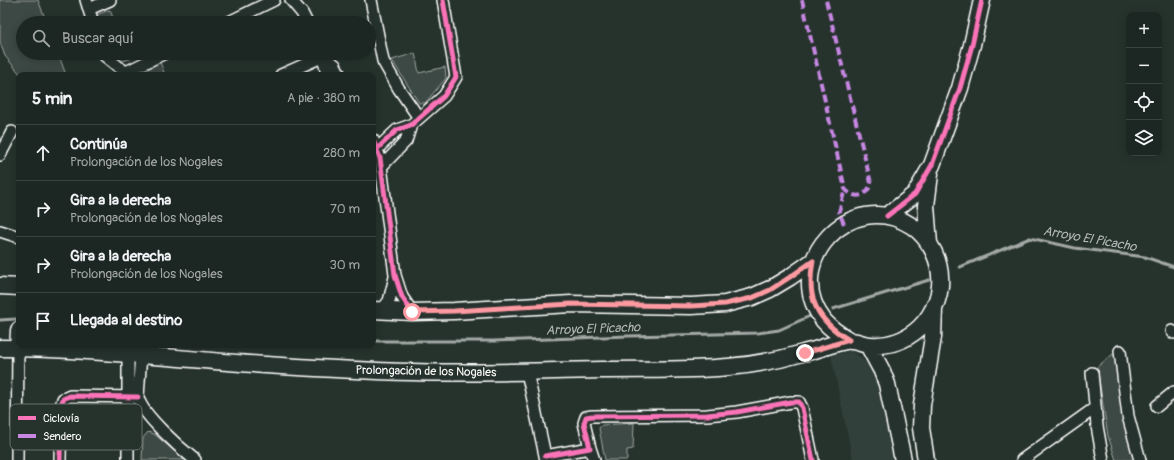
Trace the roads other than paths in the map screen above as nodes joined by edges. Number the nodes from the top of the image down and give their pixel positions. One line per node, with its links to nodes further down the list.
1 (110, 0): 7 (street)
2 (274, 0): 9 (street)
3 (371, 0): 11 (street)
4 (442, 0): 23 (street)
5 (982, 0): 30 (main road)
6 (293, 1): 10 (street)
7 (87, 4): 8 (street)
8 (91, 16)
9 (241, 16)
10 (303, 16)
11 (374, 16)
12 (376, 25): 23 (street)
13 (109, 60): 18 (street)
14 (153, 60): 19 (street)
15 (311, 60): 20 (street)
16 (324, 60): 21 (street)
17 (330, 60): 22 (street)
18 (125, 72)
19 (132, 72)
20 (287, 72)
21 (328, 72)
22 (338, 72)
23 (420, 118): 24 (street)
24 (411, 125): 27 (street); 31 (street)
25 (15, 131): 26 (street); 29 (street)
26 (0, 135)
27 (376, 143)
28 (376, 148): 31 (street)
29 (0, 155)
30 (932, 165): 32 (main road); 35 (main road)
31 (381, 167): 37 (street)
32 (887, 216): 35 (main road); 36 (main road)
33 (0, 231): 34 (street)
34 (16, 236)
35 (930, 244): 40 (main road)
36 (813, 261): 42 (main road); 43 (main road)
37 (395, 274): 41 (street); 42 (street)
38 (0, 286): 39 (main road)
39 (16, 287)
40 (934, 309): 44 (main road); 73 (main road)
41 (378, 310): 42 (main road)
42 (412, 312)
43 (849, 340): 44 (main road); 49 (main road, Prolongación de los Nogales)
44 (868, 345): 72 (main road)
45 (0, 348): 46 (main road, Prolongación de los Nogales)
46 (18, 348): 48 (main road, Prolongación de los Nogales); 53 (street)
47 (1120, 351): 75 (street)
48 (134, 353): 49 (main road, Prolongación de los Nogales); 52 (street)
49 (527, 372): 64 (street)
50 (1092, 374): 59 (street)
51 (1174, 392): 58 (street)
52 (133, 397): 54 (street); 55 (street); 56 (street)
53 (18, 404)
54 (62, 404)
55 (132, 404)
56 (140, 404)
57 (142, 406): 69 (street)
58 (1157, 406)
59 (1095, 408): 65 (street); 74 (street)
60 (590, 448): 64 (street); 70 (street); 71 (street)
61 (17, 450): 66 (street)
62 (60, 450): 67 (street)
63 (129, 450): 68 (street)
64 (546, 458)
65 (1026, 459)
66 (17, 460)
67 (60, 460)
68 (128, 460)
69 (195, 460)
70 (594, 460)
71 (813, 460)
72 (903, 460)
73 (926, 460)
74 (1103, 460)
75 (1140, 460)

